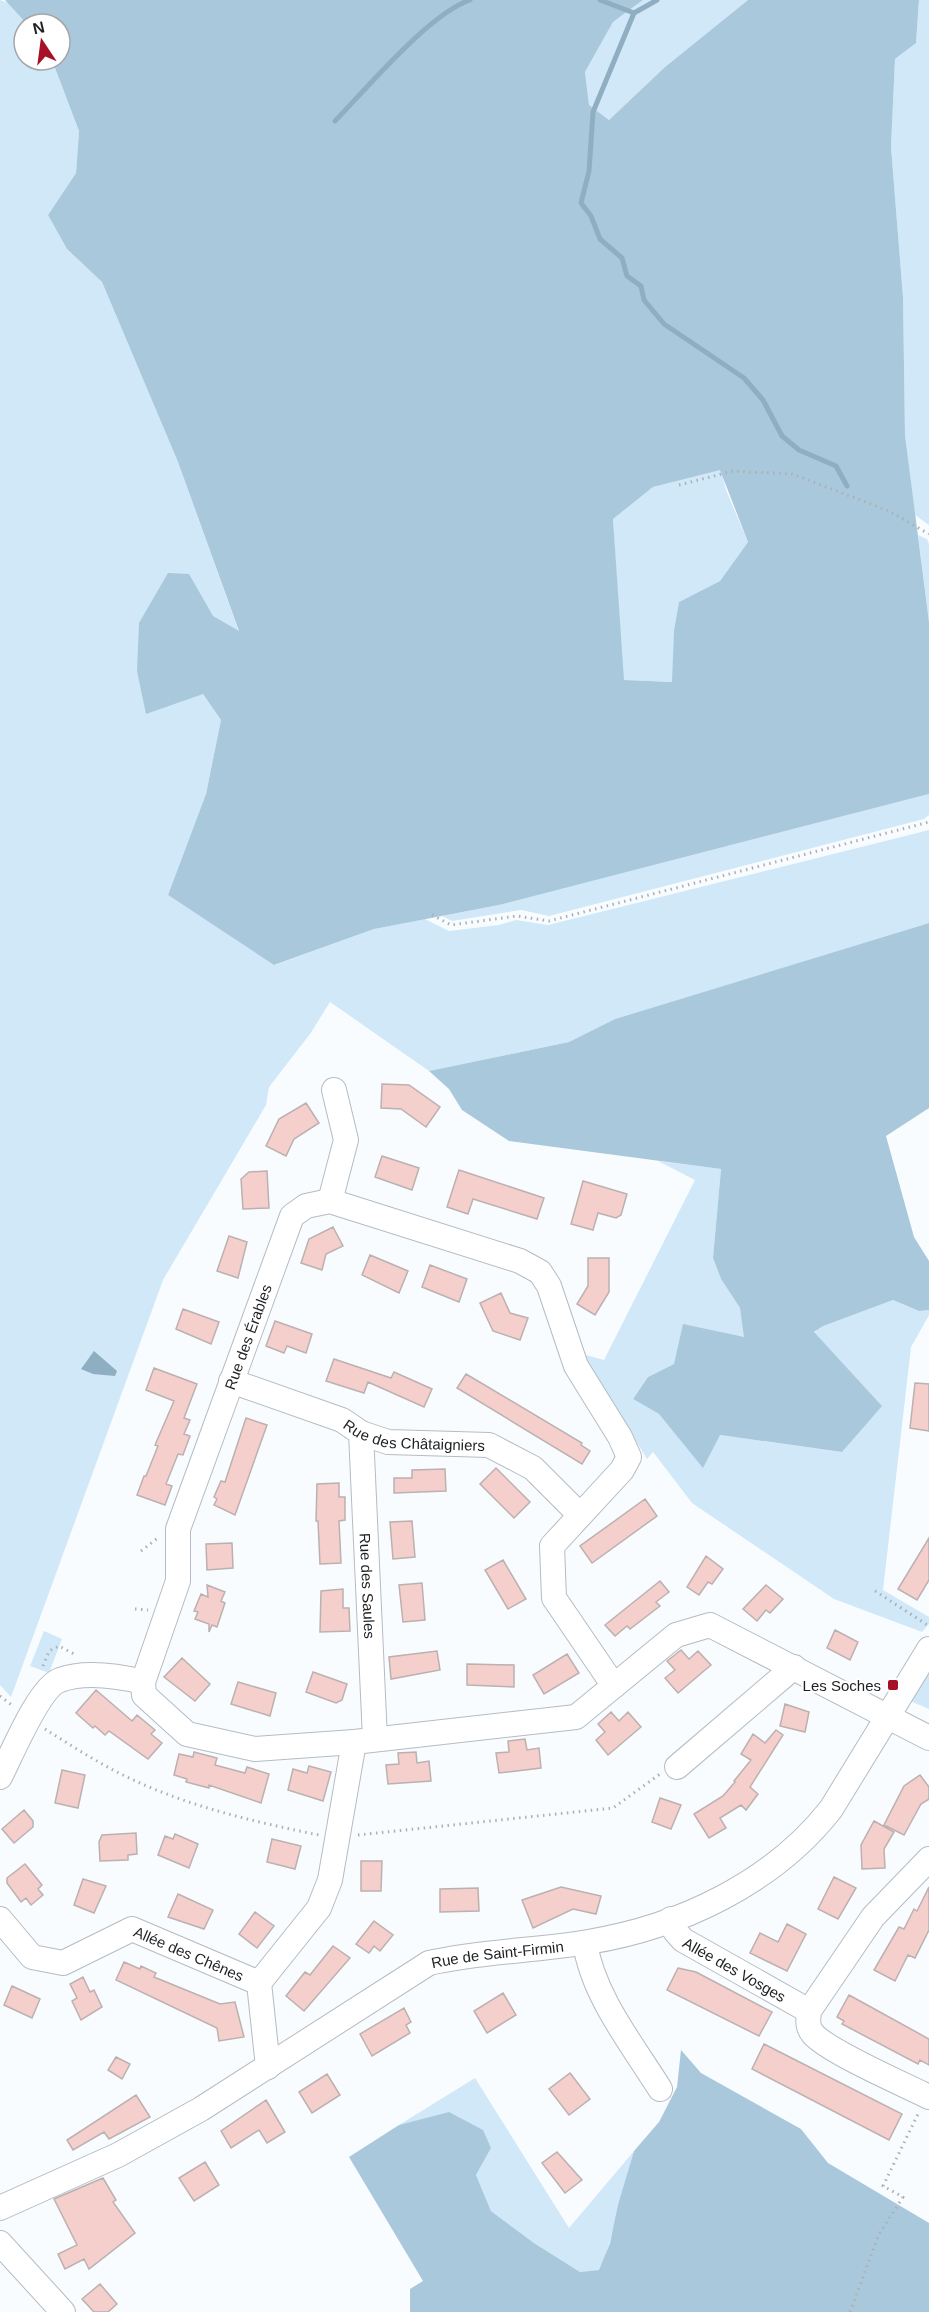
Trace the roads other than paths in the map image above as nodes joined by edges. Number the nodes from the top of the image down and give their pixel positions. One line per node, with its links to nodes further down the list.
1 (334, 1090): 2 (street)
2 (330, 1201): 3 (street, Rue des Érables); 5 (street)
3 (231, 1382): 4 (street, Rue des Châtaigniers); 8 (street, Rue des Érables)
4 (361, 1433): 5 (street, Rue des Châtaigniers); 12 (street, Rue des Saules)
5 (580, 1515): 9 (street)
6 (929, 1649): 10 (street, Rue de Saint-Firmin)
7 (794, 1667): 9 (street); 10 (street); 13 (street)
8 (143, 1682): 12 (street); 14 (street)
9 (614, 1686): 12 (street)
10 (887, 1715): 11 (street); 17 (street, Rue de Saint-Firmin)
11 (929, 1738)
12 (365, 1740): 19 (street, Allée des Chênes)
13 (677, 1767)
14 (0, 1777)
15 (929, 1859): 20 (street)
16 (0, 1919): 19 (street, Allée des Chênes)
17 (671, 1919): 18 (street, Rue de Saint-Firmin); 20 (street, Allée des Vosges)
18 (585, 1943): 21 (street, Rue de Saint-Firmin); 22 (street)
19 (258, 1983): 21 (street, Allée des Chênes)
20 (809, 2012): 23 (street)
21 (268, 2067): 24 (street, Rue de Saint-Firmin)
22 (660, 2090)
23 (928, 2097)
24 (0, 2208)
25 (0, 2243): 26 (street)
26 (63, 2312)

